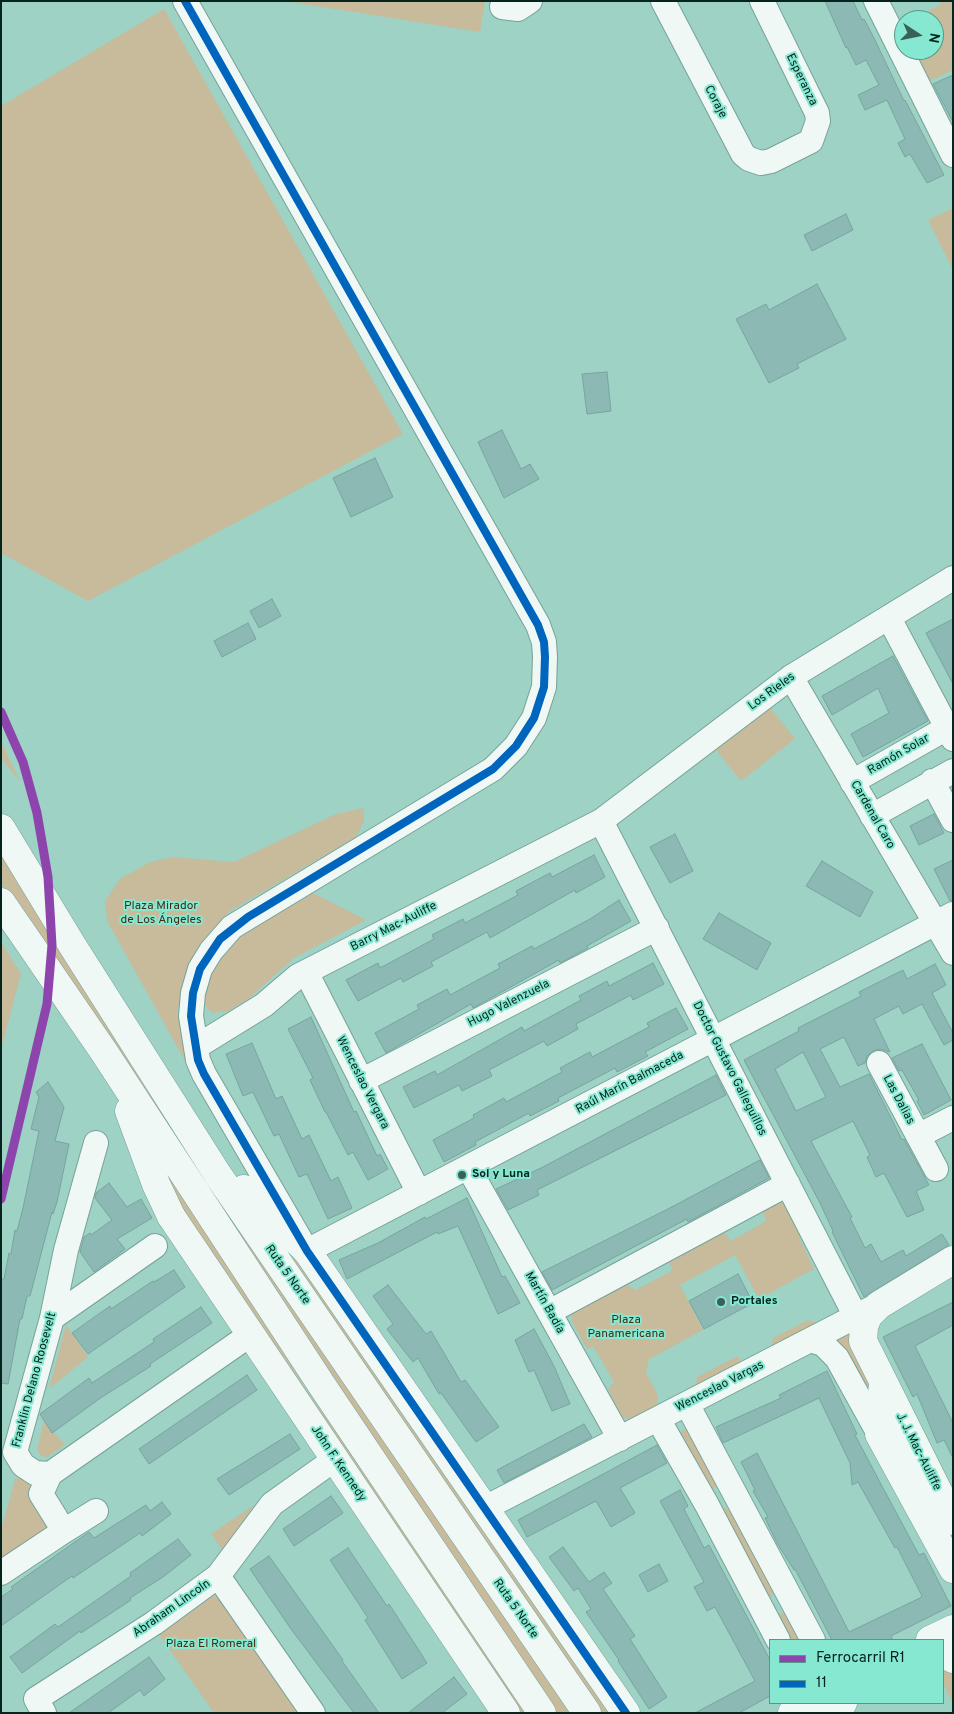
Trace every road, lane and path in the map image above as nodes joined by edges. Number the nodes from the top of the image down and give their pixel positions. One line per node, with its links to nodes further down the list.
1 (185, 1): 25 (street)
2 (530, 1): 6 (street)
3 (663, 1): 7 (street, Coraje)
4 (762, 1): 7 (street, Esperanza)
5 (876, 1): 8 (street)
6 (502, 7)
7 (792, 151)
8 (953, 155)
9 (953, 578): 10 (street, Los Rieles)
10 (889, 618): 11 (street, Los Rieles); 12 (street)
11 (791, 677): 14 (street, Cardenal Caro); 17 (street, Los Rieles)
12 (950, 733): 14 (street, Ramón Solar)
13 (943, 776): 15 (street); 16 (street)
14 (852, 782): 15 (street, Cardenal Caro)
15 (872, 816): 20 (street, Cardenal Caro)
16 (953, 820)
17 (601, 821): 21 (street, Doctor Gustavo Galleguillos); 23 (street, Barry Mac-Auliffe)
18 (2, 829): 30 (main road, Ruta 5 Norte)
19 (4, 907): 26 (main road)
20 (944, 919): 22 (street, Cardenal Caro); 24 (street, Raúl Marín Balmaceda)
21 (656, 928): 24 (street, Doctor Gustavo Galleguillos); 28 (street, Hugo Valenzuela)
22 (953, 953)
23 (306, 972): 25 (street, Barry Mac-Auliffe); 28 (street, Wenceslao Vergara)
24 (714, 1039): 33 (street, Raúl Marín Balmaceda); 35 (street, Doctor Gustavo Galleguillos)
25 (196, 1047): 38 (street)
26 (104, 1052): 43 (main road, John F. Kennedy); 74 (main road)
27 (879, 1063): 31 (street, Las Dalias)
28 (361, 1080): 36 (street, Wenceslao Vergara)
29 (953, 1118): 31 (street, Las Dalias)
30 (185, 1125): 38 (main road); 75 (main road, Ruta 5 Norte)
31 (918, 1136): 34 (street, Las Dalias)
32 (96, 1143): 42 (street, Franklin Delano Roosevelt)
33 (468, 1167): 36 (street, Raúl Marín Balmaceda); 41 (street, Martín Badía)
34 (936, 1169)
35 (788, 1184): 40 (street, Doctor Gustavo Galleguillos); 41 (street)
36 (419, 1193): 38 (street, Raúl Marín Balmaceda)
37 (155, 1246): 42 (street)
38 (307, 1251): 56 (main road)
39 (953, 1260): 40 (main road, Wenceslao Vargas)
40 (867, 1311): 44 (street, Wenceslao Vargas); 45 (main road, J. J. Mac-Auliffe)
41 (549, 1312): 49 (street, Martín Badía)
42 (52, 1318): 51 (street, Franklin Delano Roosevelt)
43 (251, 1334): 50 (main road, John F. Kennedy); 52 (street)
44 (810, 1340): 46 (street, Wenceslao Vargas); 48 (street, J. J. Mac-Auliffe)
45 (884, 1383): 48 (main road, J. J. Mac-Auliffe); 58 (main road, J. J. Mac-Auliffe)
46 (687, 1404): 47 (street, Wenceslao Vargas); 53 (street)
47 (658, 1419): 49 (street, Wenceslao Vargas); 55 (street)
48 (879, 1434): 54 (main road, J. J. Mac-Auliffe)
49 (620, 1439): 56 (street, Wenceslao Vargas)
50 (334, 1458): 62 (street, Abraham Lincoln); 73 (main road, John F. Kennedy)
51 (8, 1460): 52 (street, Franklin Delano Roosevelt)
52 (50, 1474): 59 (street)
53 (734, 1492): 55 (street); 63 (street)
54 (917, 1502): 58 (main road); 60 (main road, J. J. Mac-Auliffe)
55 (707, 1505): 64 (street)
56 (485, 1508): 76 (main road)
57 (96, 1511): 59 (street)
58 (952, 1519)
59 (64, 1531): 61 (street)
60 (953, 1569)
61 (1, 1573)
62 (218, 1576): 71 (street, Abraham Lincoln); 72 (street)
63 (789, 1594): 64 (street); 67 (street)
64 (762, 1609): 66 (street)
65 (953, 1628): 68 (main road)
66 (777, 1639)
67 (812, 1639)
68 (932, 1639)
69 (809, 1704): 77 (main road)
70 (841, 1704): 78 (main road)
71 (40, 1706)
72 (313, 1713)
73 (506, 1713)
74 (542, 1713)
75 (586, 1713)
76 (626, 1713)
77 (792, 1713)
78 (825, 1713)

